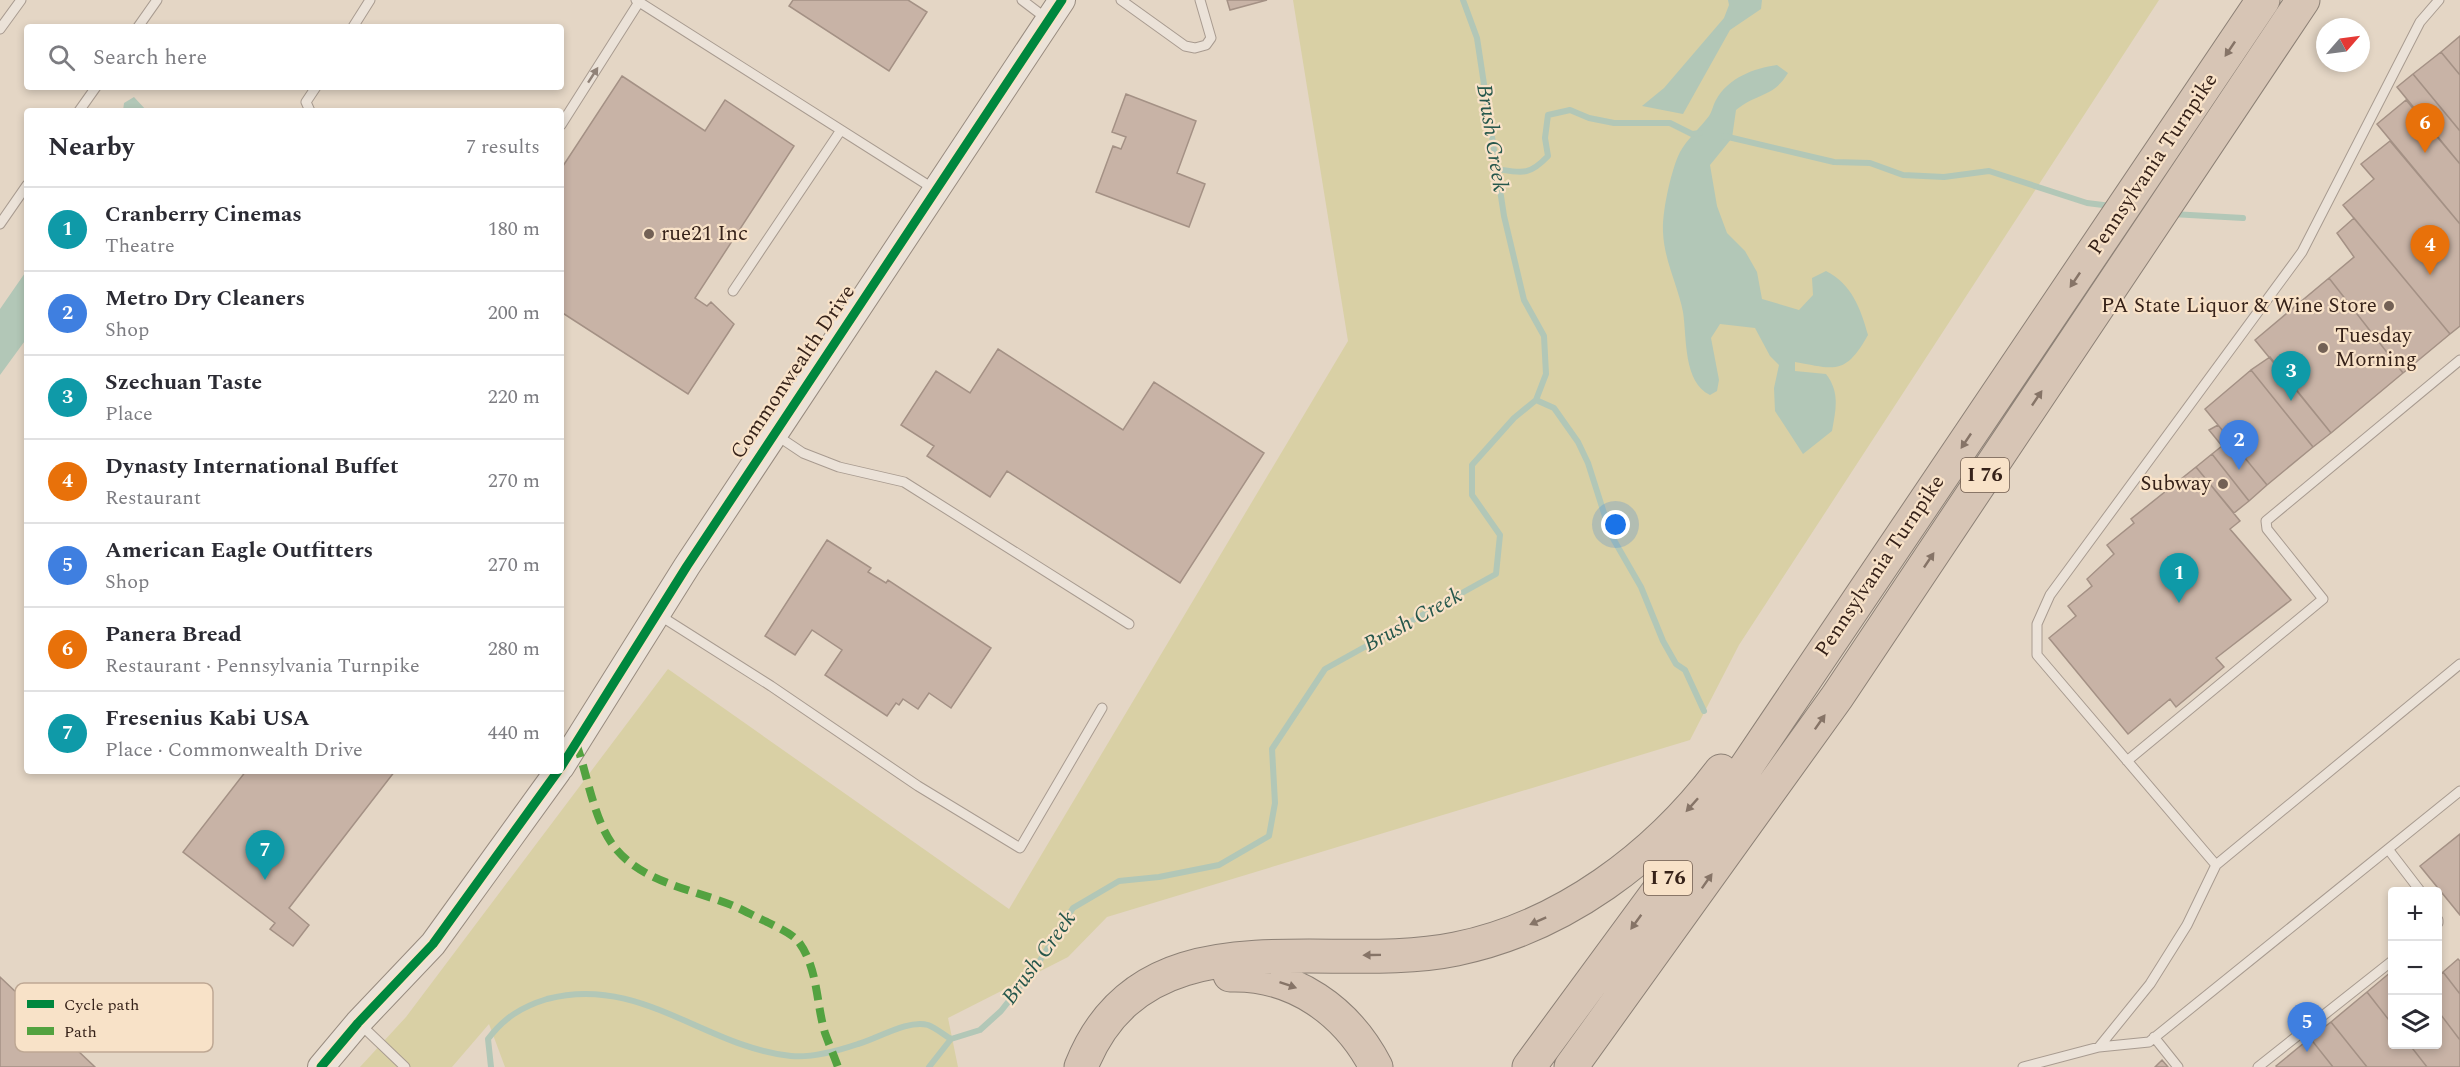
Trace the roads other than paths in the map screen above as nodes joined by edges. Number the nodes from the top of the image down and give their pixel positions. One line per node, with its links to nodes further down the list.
1 (21, 0): 14 (lane)
2 (157, 0): 12 (lane)
3 (369, 0): 13 (lane)
4 (1022, 0): 11 (lane)
5 (1121, 0): 6 (lane)
6 (1200, 0)
7 (2263, 0): 30 (highway, Pennsylvania Turnpike / I 76, one-way to 30)
8 (2303, 0): 39 (highway, Pennsylvania Turnpike / I 76, one-way to 8)
9 (2439, 0): 32 (lane)
10 (638, 1): 19 (lane, one-way to 10); 20 (lane)
11 (1055, 10): 22 (street, Commonwealth Drive)
12 (140, 24)
13 (355, 24)
14 (0, 29)
15 (94, 90): 17 (lane)
16 (314, 90): 18 (lane)
17 (81, 108)
18 (309, 108)
19 (564, 119)
20 (841, 130): 22 (lane); 24 (lane)
21 (24, 189): 23 (lane)
22 (936, 190): 26 (street, Commonwealth Drive)
23 (0, 224)
24 (733, 291)
25 (2460, 360): 32 (lane)
26 (774, 434): 27 (street, Commonwealth Drive); 28 (lane)
27 (657, 614): 31 (lane); 33 (street, Commonwealth Drive)
28 (1129, 624)
29 (2460, 664): 37 (lane)
30 (1800, 684): 46 (highway, one-way to 46); 49 (highway, Pennsylvania Turnpike / I 76, one-way to 49)
31 (1102, 708)
32 (2127, 761): 37 (lane)
33 (564, 762)
34 (556, 774): 41 (street)
35 (2460, 791): 36 (lane)
36 (2388, 849): 38 (lane); 42 (lane)
37 (2216, 865): 43 (lane)
38 (2418, 887)
39 (1661, 945): 50 (highway, Pennsylvania Turnpike / I 76); 51 (highway)
40 (2388, 965): 54 (lane)
41 (358, 1023): 44 (street); 45 (lane)
42 (2154, 1037): 43 (lane); 53 (lane)
43 (2099, 1047): 52 (lane)
44 (321, 1067)
45 (405, 1067)
46 (1081, 1067)
47 (1101, 1067): 48 (highway, one-way to 48)
48 (1376, 1067)
49 (1529, 1067)
50 (1571, 1067)
51 (1585, 1067)
52 (2023, 1067)
53 (2178, 1067)
54 (2258, 1067)

